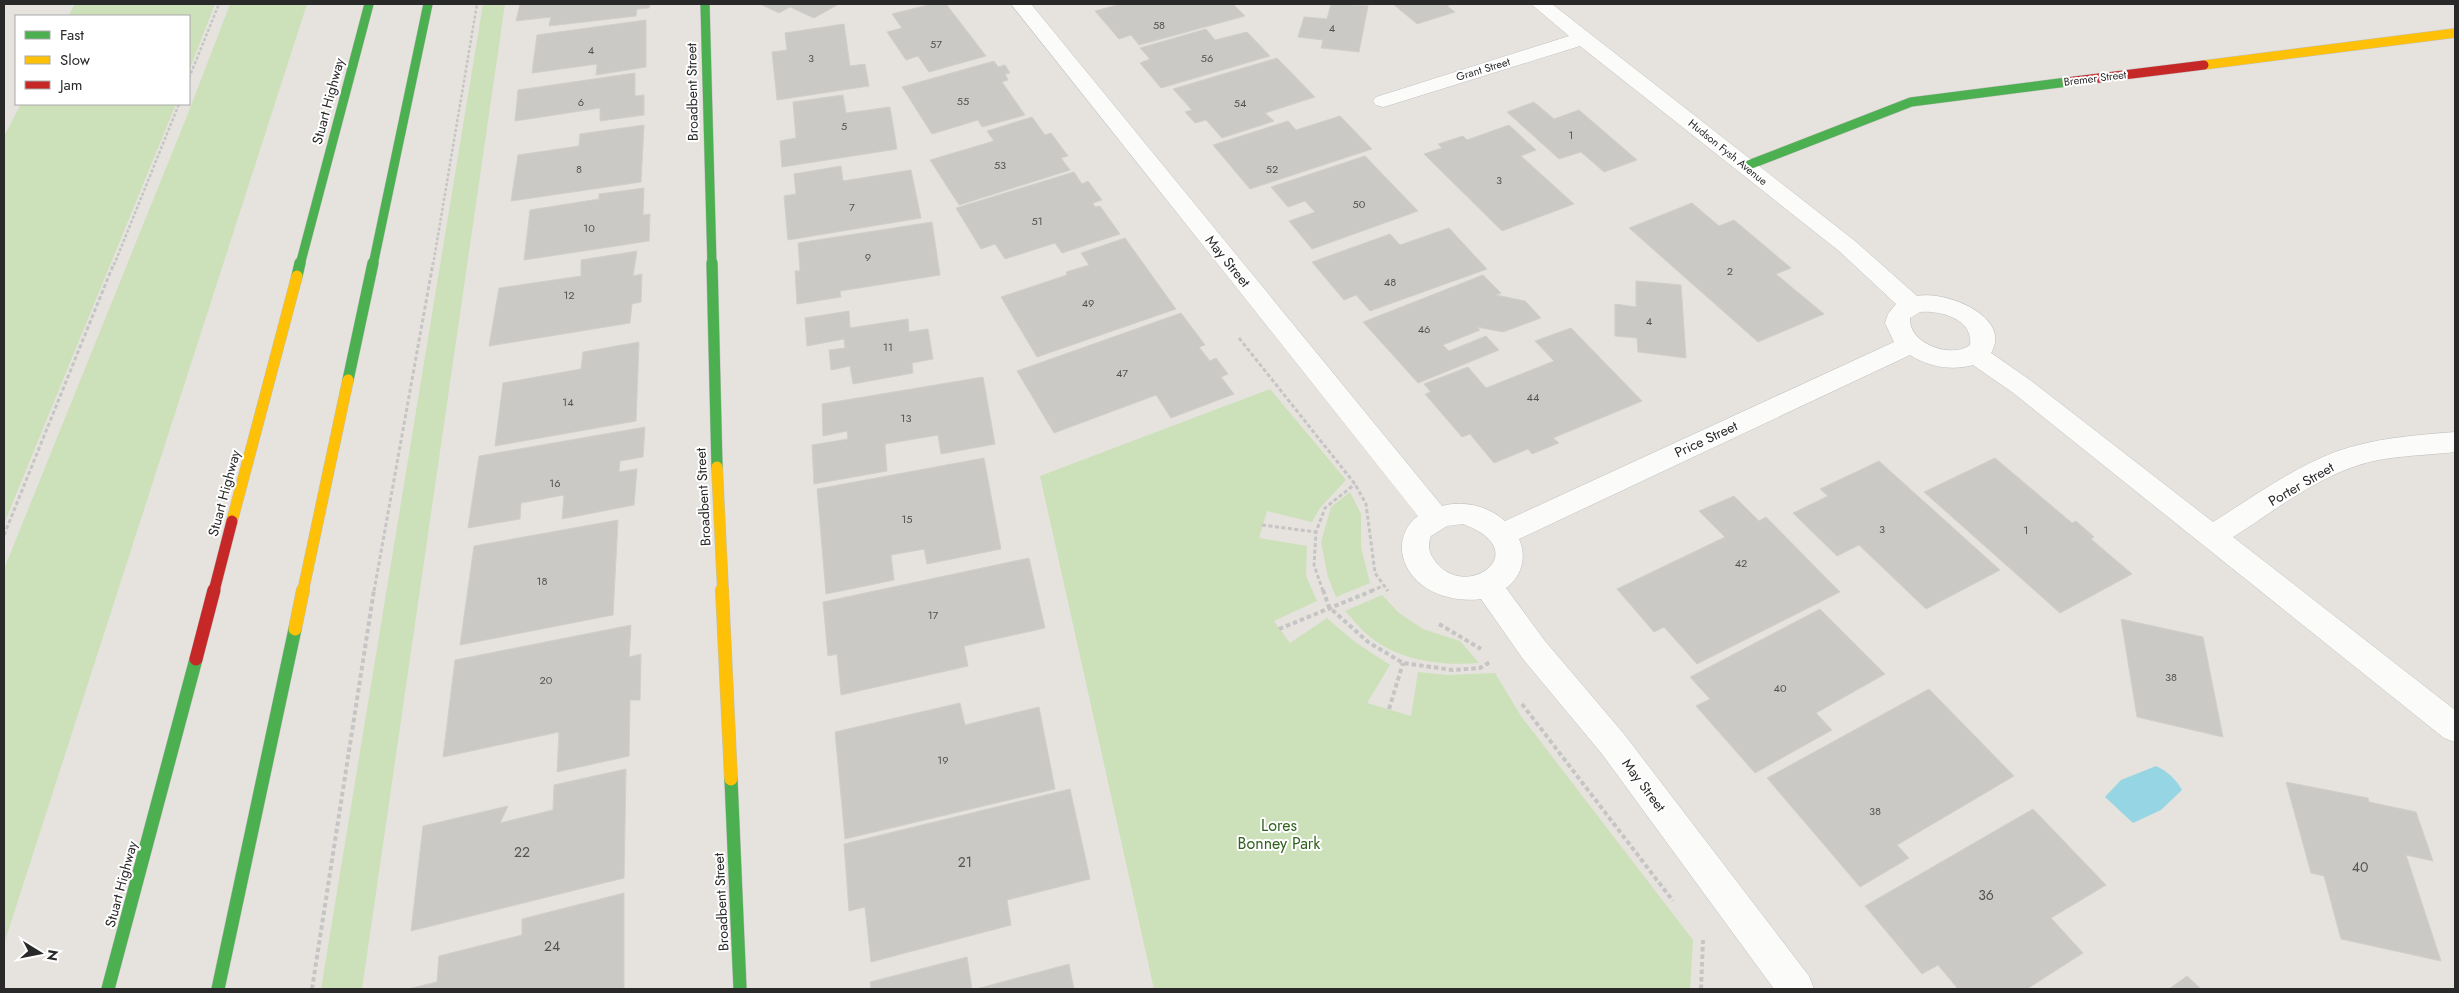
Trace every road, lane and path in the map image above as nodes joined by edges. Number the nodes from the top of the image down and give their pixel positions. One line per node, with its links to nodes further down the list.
1 (219, 4): 10 (path)
2 (369, 4): 40 (main road, Stuart Highway)
3 (428, 4): 41 (main road)
4 (477, 4): 42 (path)
5 (705, 4): 43 (main road, Broadbent Street)
6 (1021, 4): 20 (street, May Street)
7 (1540, 4): 9 (street, Hudson Fysh Avenue)
8 (2455, 33): 13 (main road, Bremer Street)
9 (1584, 38): 11 (street, Grant Street); 13 (street, Hudson Fysh Avenue)
10 (190, 76)
11 (1383, 101)
12 (179, 105): 24 (path)
13 (1746, 166): 14 (street, Hudson Fysh Avenue)
14 (1912, 305): 16 (street); 17 (street)
15 (1234, 332): 19 (path)
16 (1910, 344): 17 (street); 23 (street, Price Street)
17 (1975, 354): 25 (street)
18 (2455, 442): 25 (street, Porter Street)
19 (1354, 484): 22 (path); 27 (path)
20 (1435, 517): 23 (street); 26 (street)
21 (1262, 524): 22 (path)
22 (1316, 532): 29 (path)
23 (1503, 534): 26 (street)
24 (4, 535)
25 (2213, 536): 37 (street)
26 (1488, 585): 45 (street, May Street)
27 (1382, 586): 28 (path); 29 (path)
28 (1389, 592)
29 (1329, 607): 31 (path); 33 (path)
30 (1436, 622): 32 (path)
31 (1279, 629)
32 (1490, 662): 33 (path); 34 (path)
33 (1403, 663): 36 (path)
34 (1496, 670)
35 (1520, 701): 38 (path)
36 (1389, 709)
37 (2455, 728)
38 (1674, 902)
39 (1698, 934): 44 (path)
40 (108, 989)
41 (218, 989)
42 (312, 989)
43 (740, 989)
44 (1701, 989)
45 (1796, 989)

